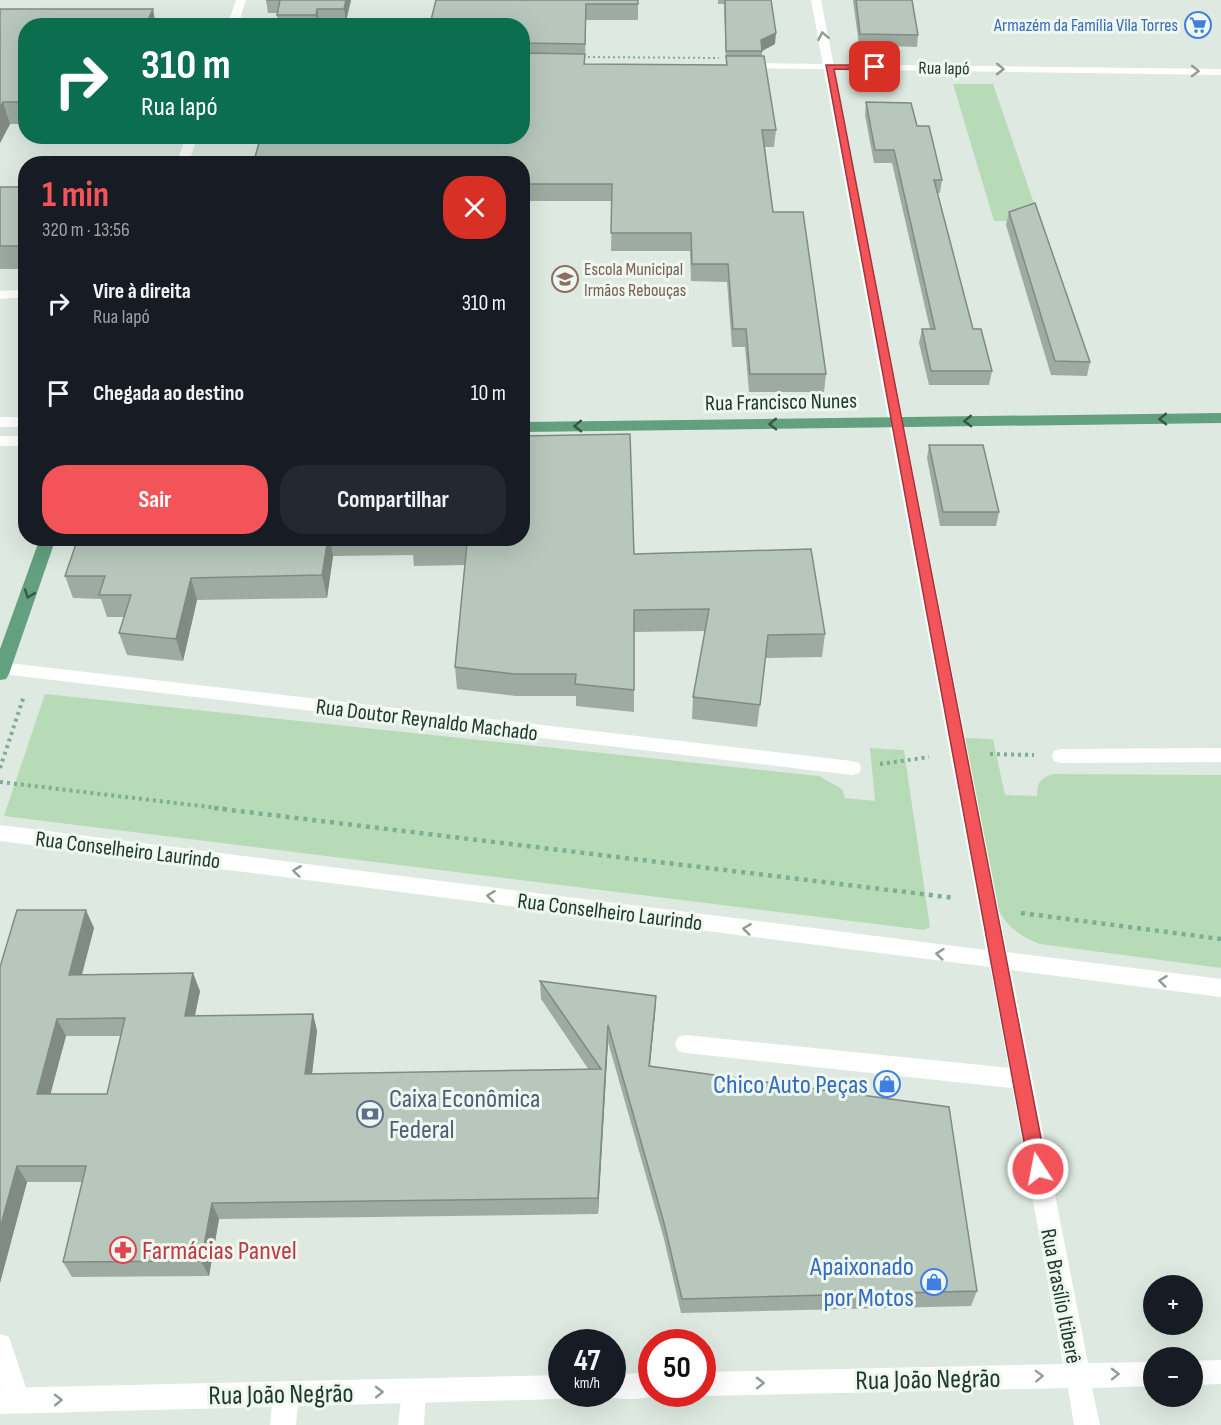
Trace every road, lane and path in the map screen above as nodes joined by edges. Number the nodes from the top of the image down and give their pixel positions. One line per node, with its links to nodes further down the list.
1 (242, 0): 3 (main road)
2 (816, 0): 7 (main road, Rua Brasílio Itiberê, one-way to 2)
3 (235, 18)
4 (581, 57): 5 (path)
5 (721, 58)
6 (733, 66): 7 (main road, Rua Iapó)
7 (829, 67): 8 (main road, Rua Iapó, one-way to 8); 14 (main road, Rua Brasílio Itiberê)
8 (1221, 72)
9 (18, 294): 10 (main road)
10 (0, 295)
11 (1221, 418): 14 (main road, Rua Francisco Nunes, one-way to 14)
12 (0, 422): 13 (main road)
13 (18, 422)
14 (896, 422): 15 (main road, Rua Francisco Nunes, one-way to 15); 28 (main road, Rua Brasílio Itiberê)
15 (530, 427)
16 (0, 441): 17 (main road)
17 (18, 441)
18 (45, 546): 19 (main road, one-way to 19)
19 (1, 671): 22 (main road, Rua Doutor Reynaldo Machado)
20 (1221, 755): 21 (main road)
21 (1061, 756)
22 (852, 768)
23 (0, 782): 25 (path)
24 (0, 833): 28 (main road, Rua Conselheiro Laurindo, one-way to 24)
25 (912, 892)
26 (1016, 912): 27 (path)
27 (1221, 939)
28 (998, 960): 29 (main road, Rua Conselheiro Laurindo, one-way to 28); 31 (main road, Rua Brasílio Itiberê)
29 (1221, 988)
30 (686, 1044): 31 (main road)
31 (1021, 1079): 35 (main road, Rua Brasílio Itiberê)
32 (0, 1346): 41 (main road)
33 (1221, 1372): 34 (main road)
34 (1203, 1373)
35 (1077, 1374): 36 (main road, Rua João Negrão, one-way to 36); 37 (main road, Rua João Negrão, one-way to 35); 44 (main road, Rua Brasílio Itiberê)
36 (1143, 1374)
37 (716, 1384)
38 (548, 1387): 39 (main road, Rua João Negrão)
39 (414, 1391): 40 (main road, Rua João Negrão, one-way to 39); 43 (main road)
40 (286, 1394): 41 (main road, Rua João Negrão, one-way to 40); 42 (main road)
41 (9, 1401)
42 (282, 1425)
43 (411, 1425)
44 (1087, 1425)

